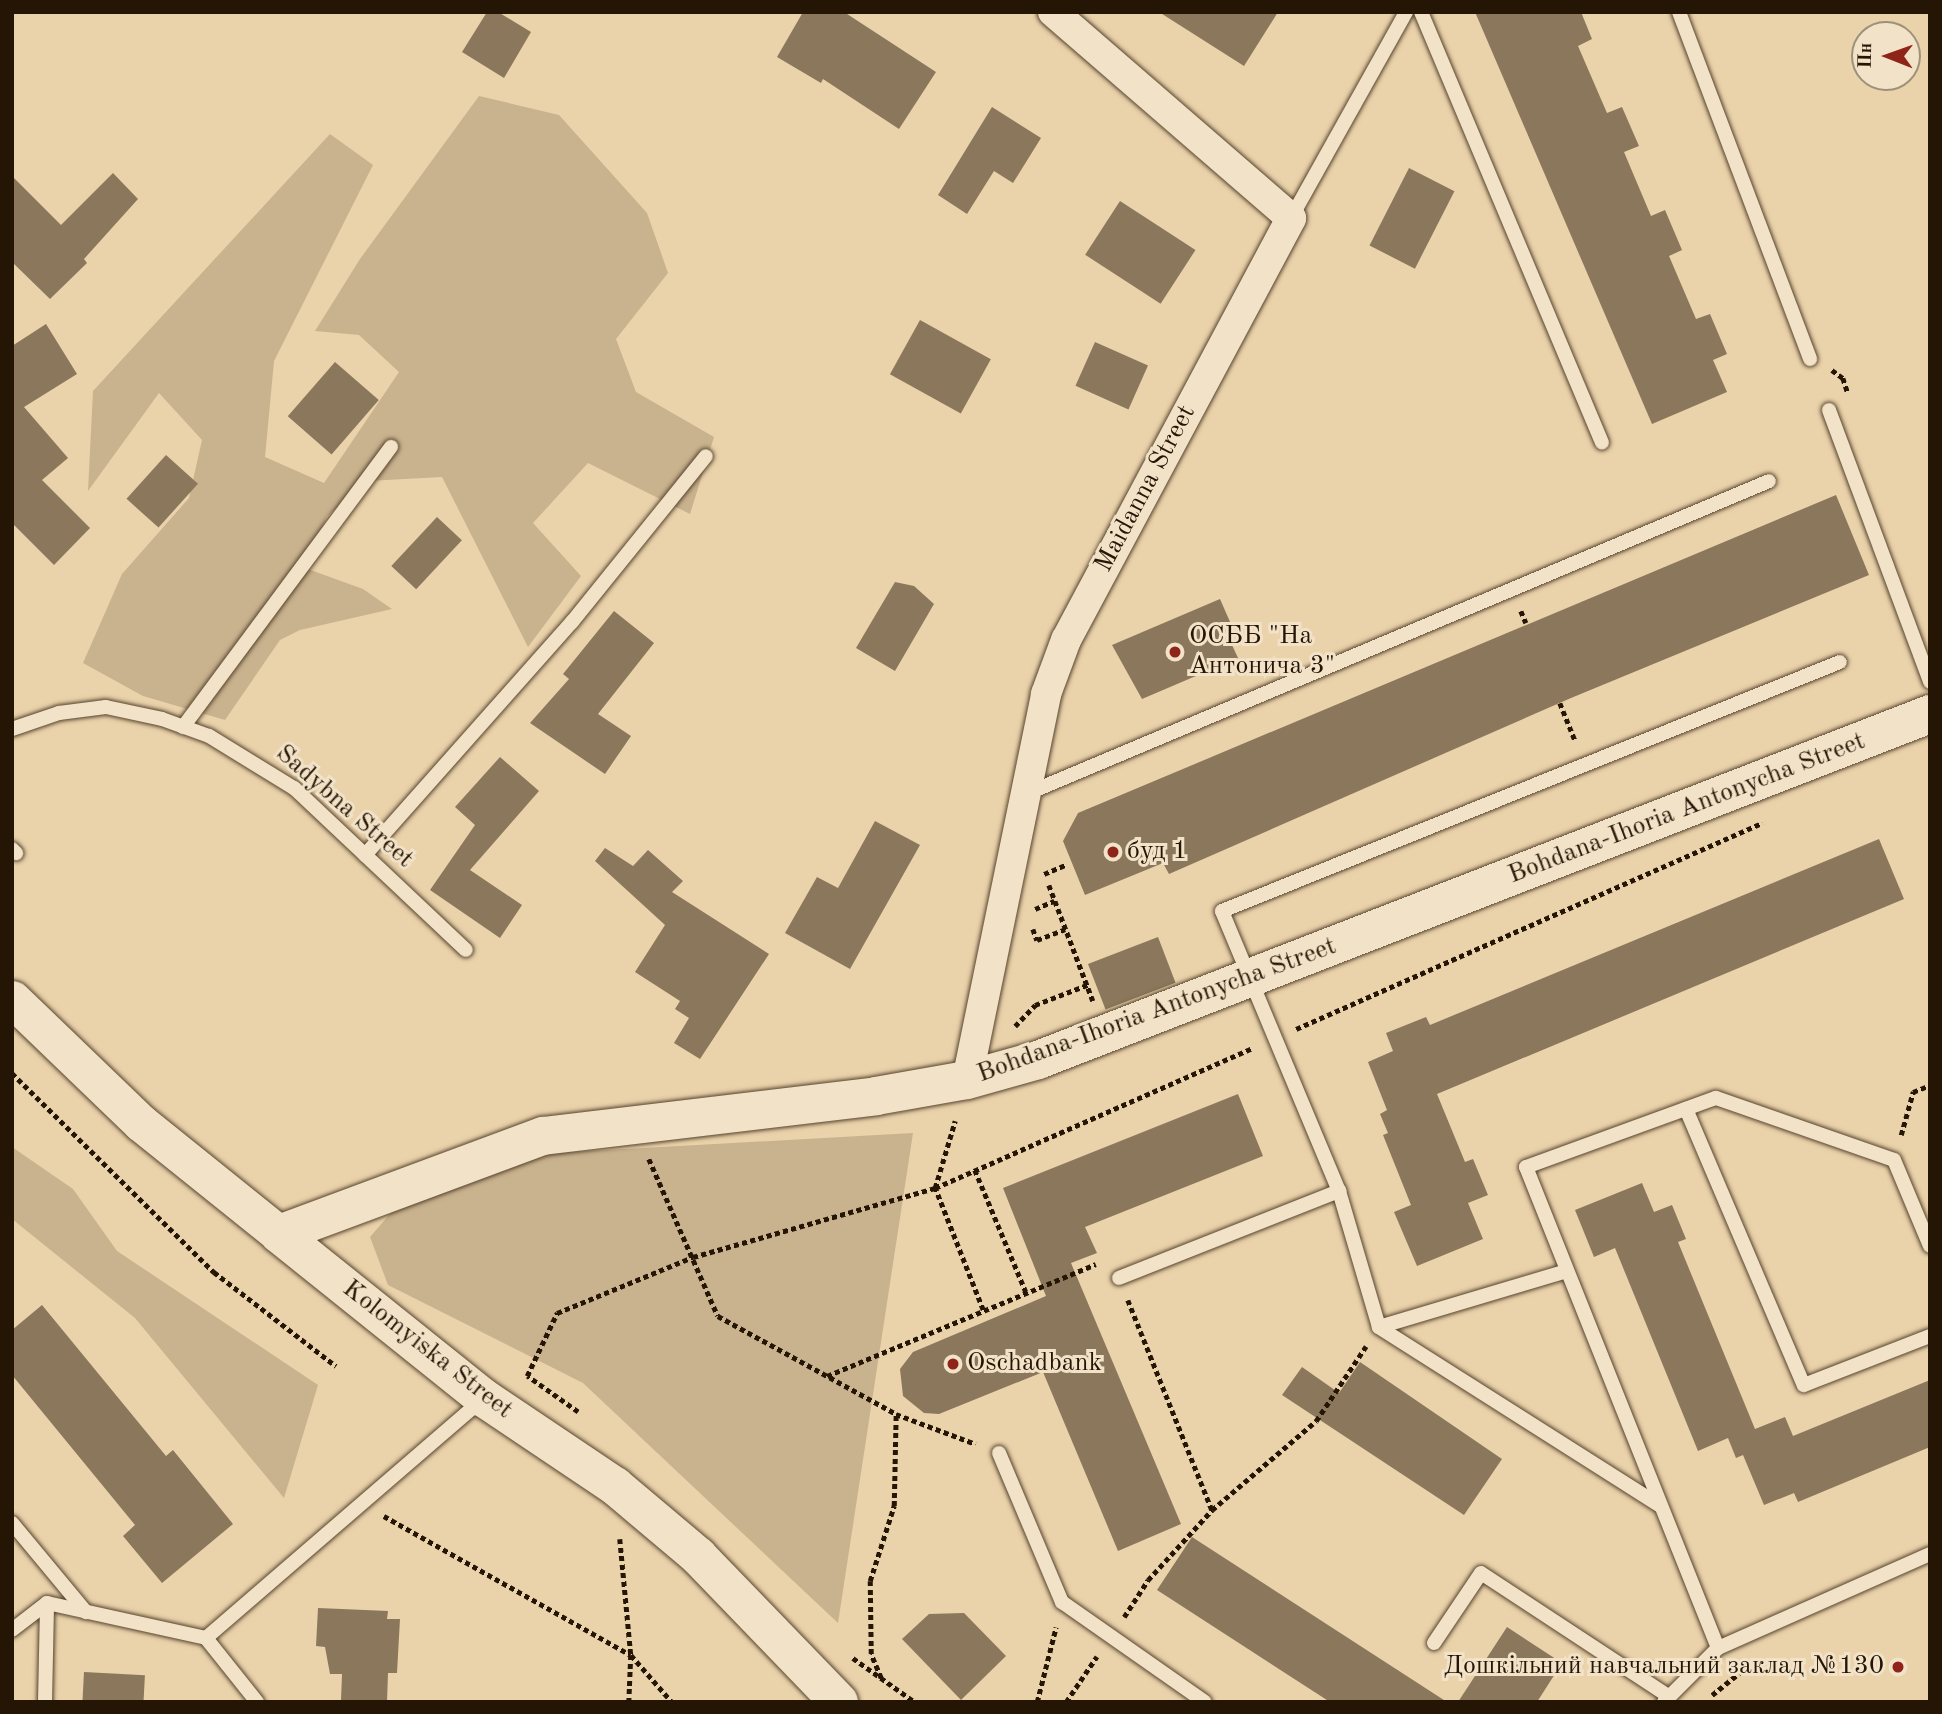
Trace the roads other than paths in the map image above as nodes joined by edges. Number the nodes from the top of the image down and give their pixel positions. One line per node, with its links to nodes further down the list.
1 (1053, 12): 5 (street)
2 (1406, 12): 5 (lane)
3 (1422, 12): 8 (lane)
4 (1679, 12): 6 (lane)
5 (1291, 218): 17 (street, Maidanna Street)
6 (1810, 359)
7 (1829, 410): 13 (lane)
8 (1602, 443)
9 (391, 447): 15 (lane)
10 (706, 456): 18 (lane)
11 (1769, 481): 17 (lane)
12 (1840, 662): 20 (lane)
13 (1930, 682)
14 (1930, 713): 20 (main road, Bohdana-Ihoria Antonycha Street)
15 (183, 727): 16 (lane, Sadybna Street); 18 (lane, Sadybna Street)
16 (12, 729)
17 (1025, 795): 22 (street, Maidanna Street)
18 (365, 855): 19 (lane, Sadybna Street)
19 (466, 950)
20 (1252, 979): 22 (main road, Bohdana-Ihoria Antonycha Street); 24 (lane)
21 (12, 999): 25 (street, Kolomyiska Street)
22 (969, 1071): 25 (main road, Bohdana-Ihoria Antonycha Street)
23 (1686, 1109): 26 (lane); 27 (lane); 30 (lane)
24 (1339, 1191): 28 (lane); 29 (lane)
25 (279, 1234): 31 (main road, Kolomyiska Street)
26 (1930, 1246)
27 (1567, 1271): 29 (lane); 33 (lane)
28 (1119, 1278)
29 (1379, 1327): 33 (lane)
30 (1930, 1336)
31 (484, 1398): 39 (lane); 45 (main road, Kolomyiska Street)
32 (999, 1453): 46 (lane)
33 (1659, 1505): 41 (lane)
34 (12, 1523): 37 (lane)
35 (1930, 1554): 41 (lane)
36 (47, 1602): 37 (lane); 38 (lane); 43 (lane)
37 (86, 1612): 39 (lane)
38 (12, 1630)
39 (206, 1638): 44 (lane)
40 (1434, 1643): 42 (lane)
41 (1718, 1648): 42 (lane)
42 (1666, 1699)
43 (45, 1702)
44 (257, 1702)
45 (839, 1702)
46 (1205, 1702)

